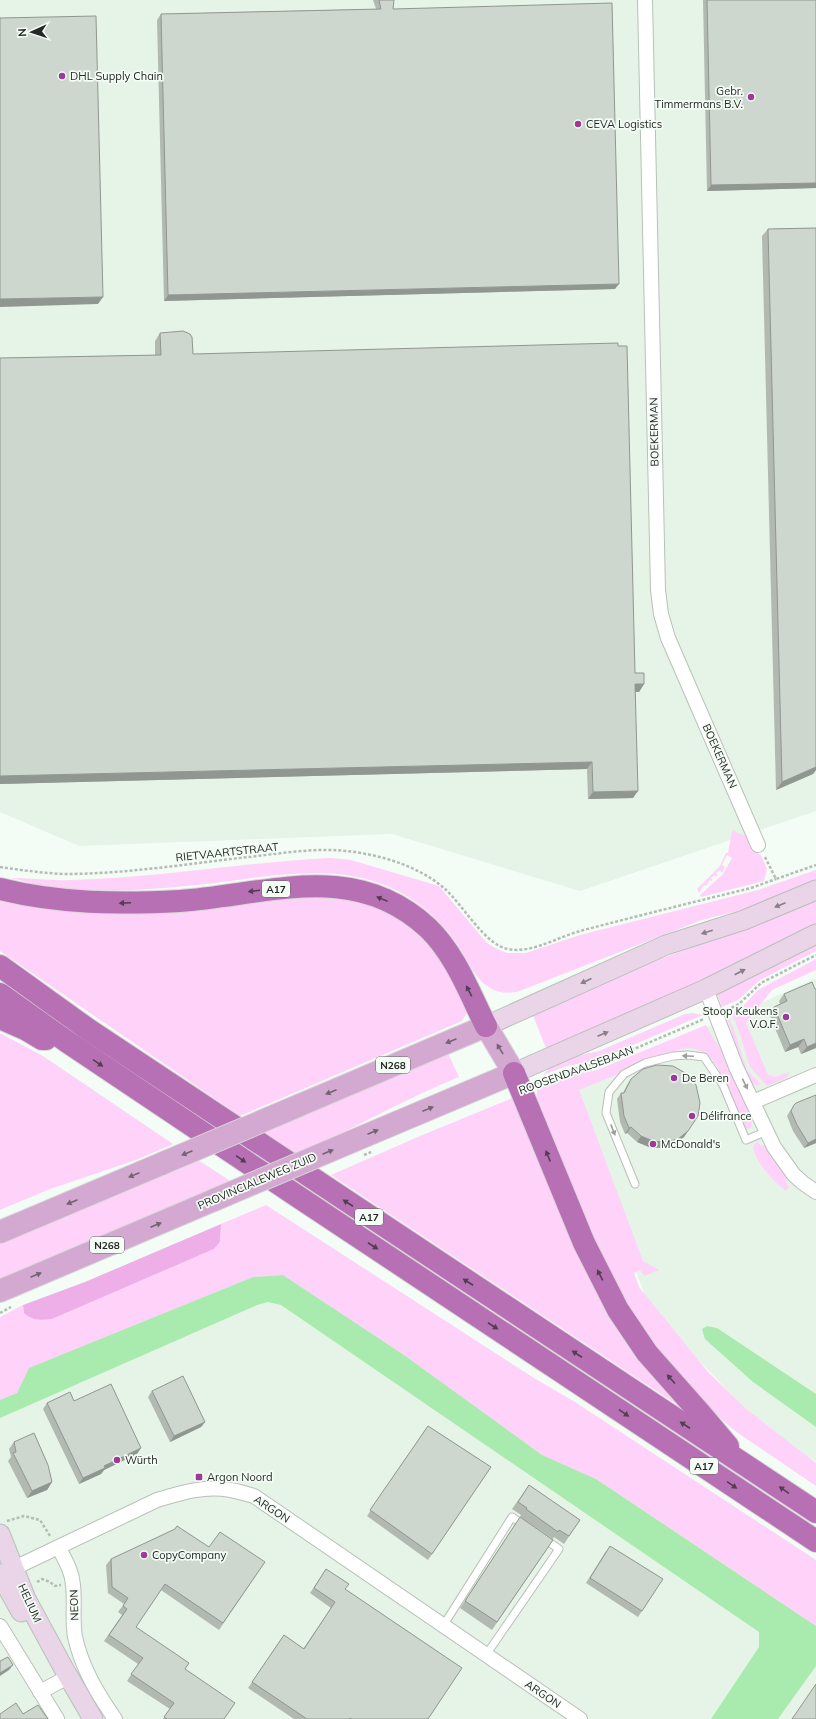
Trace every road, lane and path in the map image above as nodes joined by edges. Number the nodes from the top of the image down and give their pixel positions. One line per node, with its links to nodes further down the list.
1 (645, 0): 2 (street, BOEKERMAN)
2 (758, 845): 5 (path)
3 (816, 865): 5 (path, RIETVAARTSTRAAT)
4 (0, 867): 5 (path, RIETVAARTSTRAAT)
5 (776, 879)
6 (0, 889): 15 (highway, A17, one-way to 6)
7 (816, 890): 15 (street, N268, one-way to 15)
8 (816, 934): 11 (street, ROOSENDAALSEBAAN, one-way to 8)
9 (816, 955): 13 (path, ROOSENDAALSEBAAN)
10 (0, 966): 27 (highway, A17, one-way to 10)
11 (706, 989): 13 (street); 18 (street, ROOSENDAALSEBAAN / N268, one-way to 11)
12 (0, 994): 16 (highway, A17)
13 (715, 1015): 18 (path, ROOSENDAALSEBAAN); 19 (street, one-way to 19)
14 (0, 1018): 16 (highway, A17)
15 (486, 1026): 18 (main road, one-way to 15); 25 (main road, N268, one-way to 25, bridge)
16 (66, 1041): 30 (highway, A17, one-way to 30)
17 (816, 1075): 19 (street)
18 (518, 1081): 21 (main road, PROVINCIALEWEG ZUID / N268, one-way to 18); 27 (highway, A17, one-way to 18)
19 (753, 1102): 20 (street)
20 (767, 1131): 23 (lane, one-way to 23); 24 (street)
21 (362, 1146): 22 (path); 26 (main road, PROVINCIALEWEG ZUID / N268, one-way to 21, bridge)
22 (378, 1149)
23 (634, 1184)
24 (816, 1192)
25 (0, 1232)
26 (0, 1291)
27 (741, 1462): 28 (highway, A17, one-way to 27)
28 (816, 1512)
29 (3, 1528): 31 (path); 32 (street, HELIUM)
30 (816, 1541)
31 (59, 1548): 32 (street); 34 (street, ARGON); 40 (street, NEON)
32 (5, 1572): 36 (street, HELIUM)
33 (0, 1626): 37 (street)
34 (443, 1626): 35 (street, ARGON); 35 (lane)
35 (486, 1655): 41 (street, ARGON)
36 (66, 1673): 37 (street); 39 (street, HELIUM)
37 (40, 1692): 38 (street)
38 (57, 1719)
39 (93, 1719)
40 (115, 1719)
41 (580, 1719)

